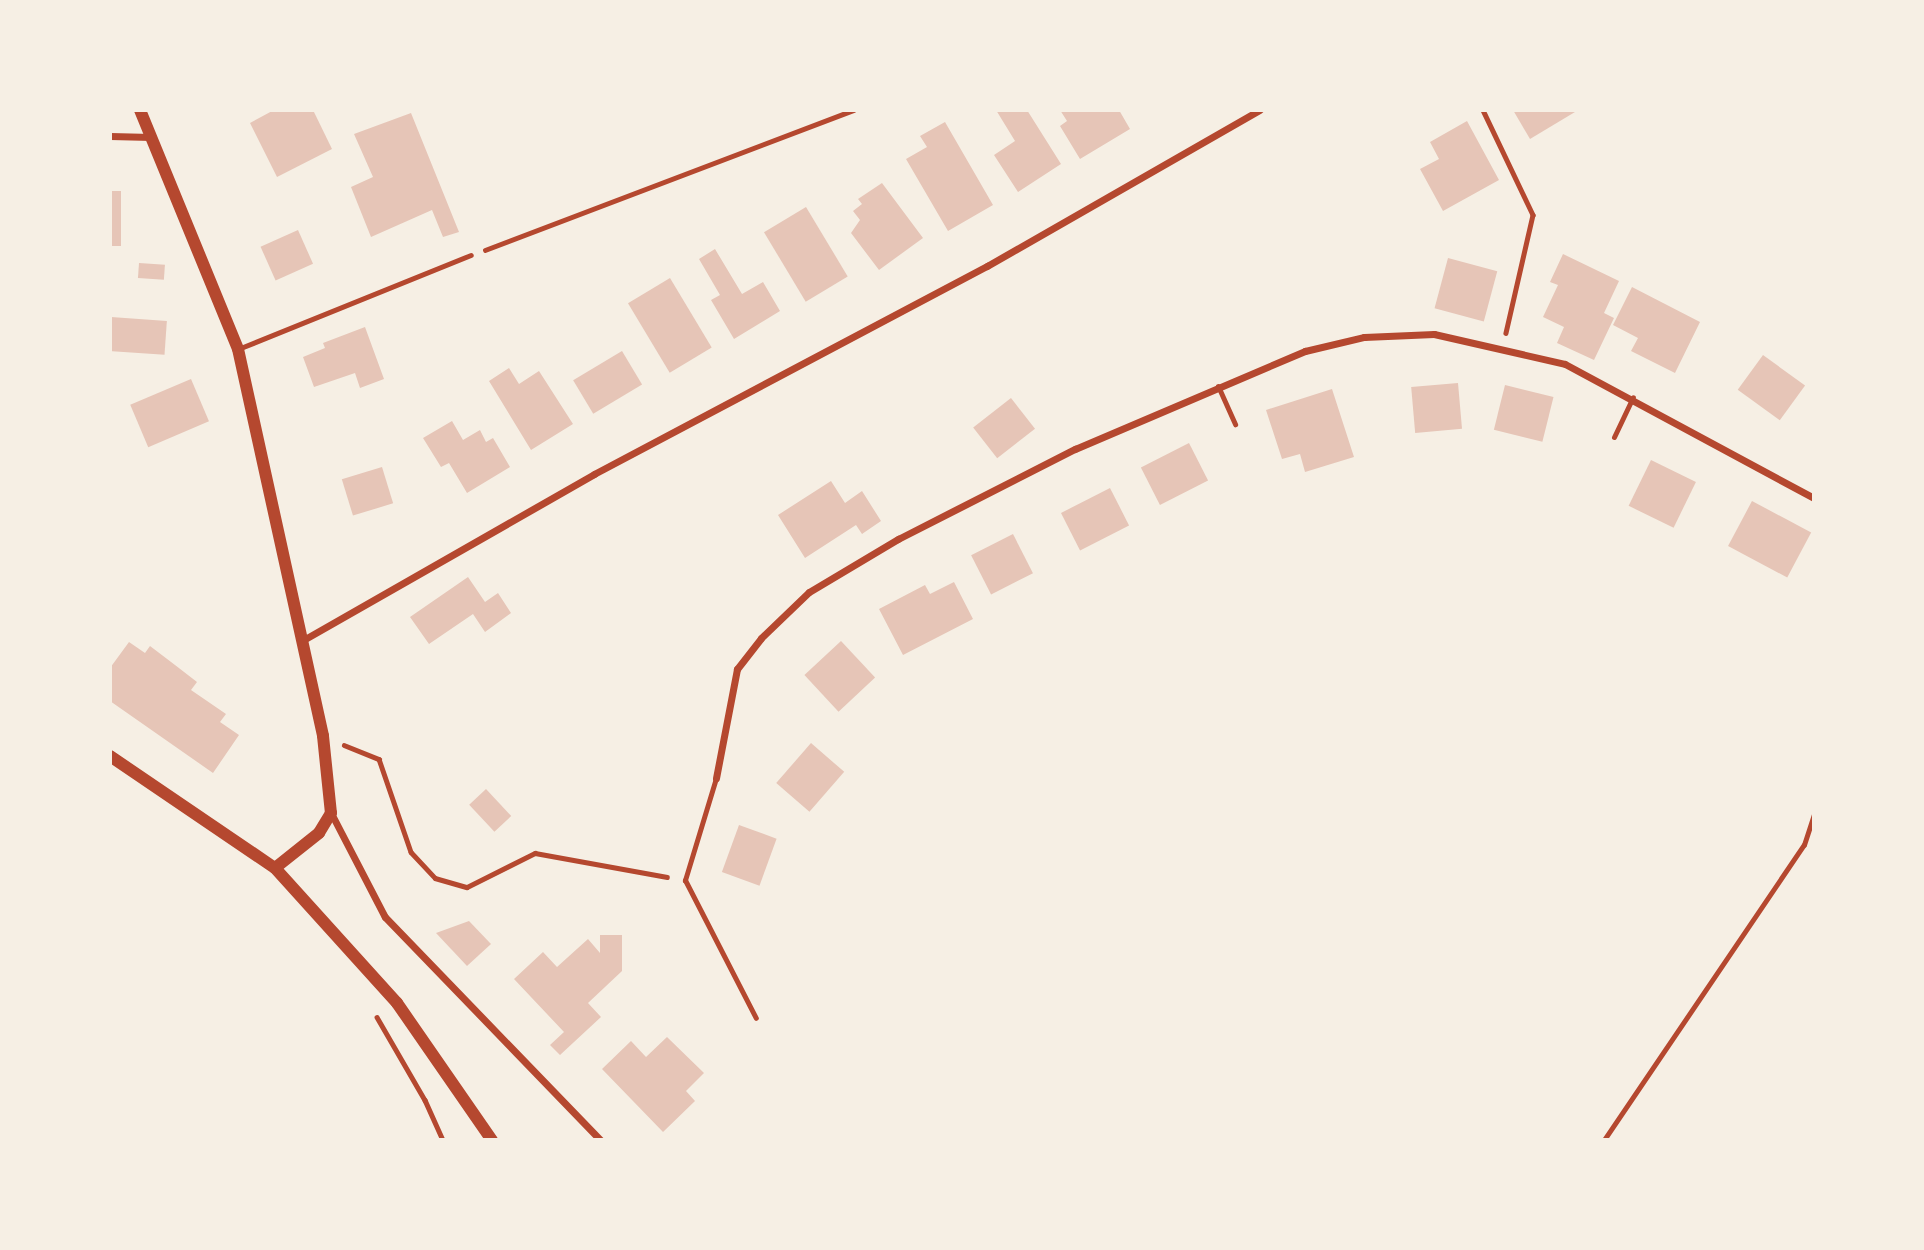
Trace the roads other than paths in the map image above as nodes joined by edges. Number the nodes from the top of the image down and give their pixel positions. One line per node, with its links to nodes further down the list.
1 (140, 110): 4 (street)
2 (1259, 110): 12 (street)
3 (110, 136): 4 (street)
4 (152, 137): 6 (street)
5 (471, 255): 6 (lane)
6 (239, 349): 12 (street)
7 (1217, 386): 8 (street); 9 (lane); 14 (street)
8 (1633, 397): 10 (lane); 11 (street)
9 (1235, 425)
10 (1614, 437)
11 (1814, 498)
12 (305, 639): 15 (street)
13 (110, 756): 16 (street)
14 (716, 778): 17 (lane)
15 (331, 813): 16 (street); 19 (street)
16 (275, 868): 18 (street)
17 (755, 1018)
18 (492, 1140)
19 (600, 1140)

